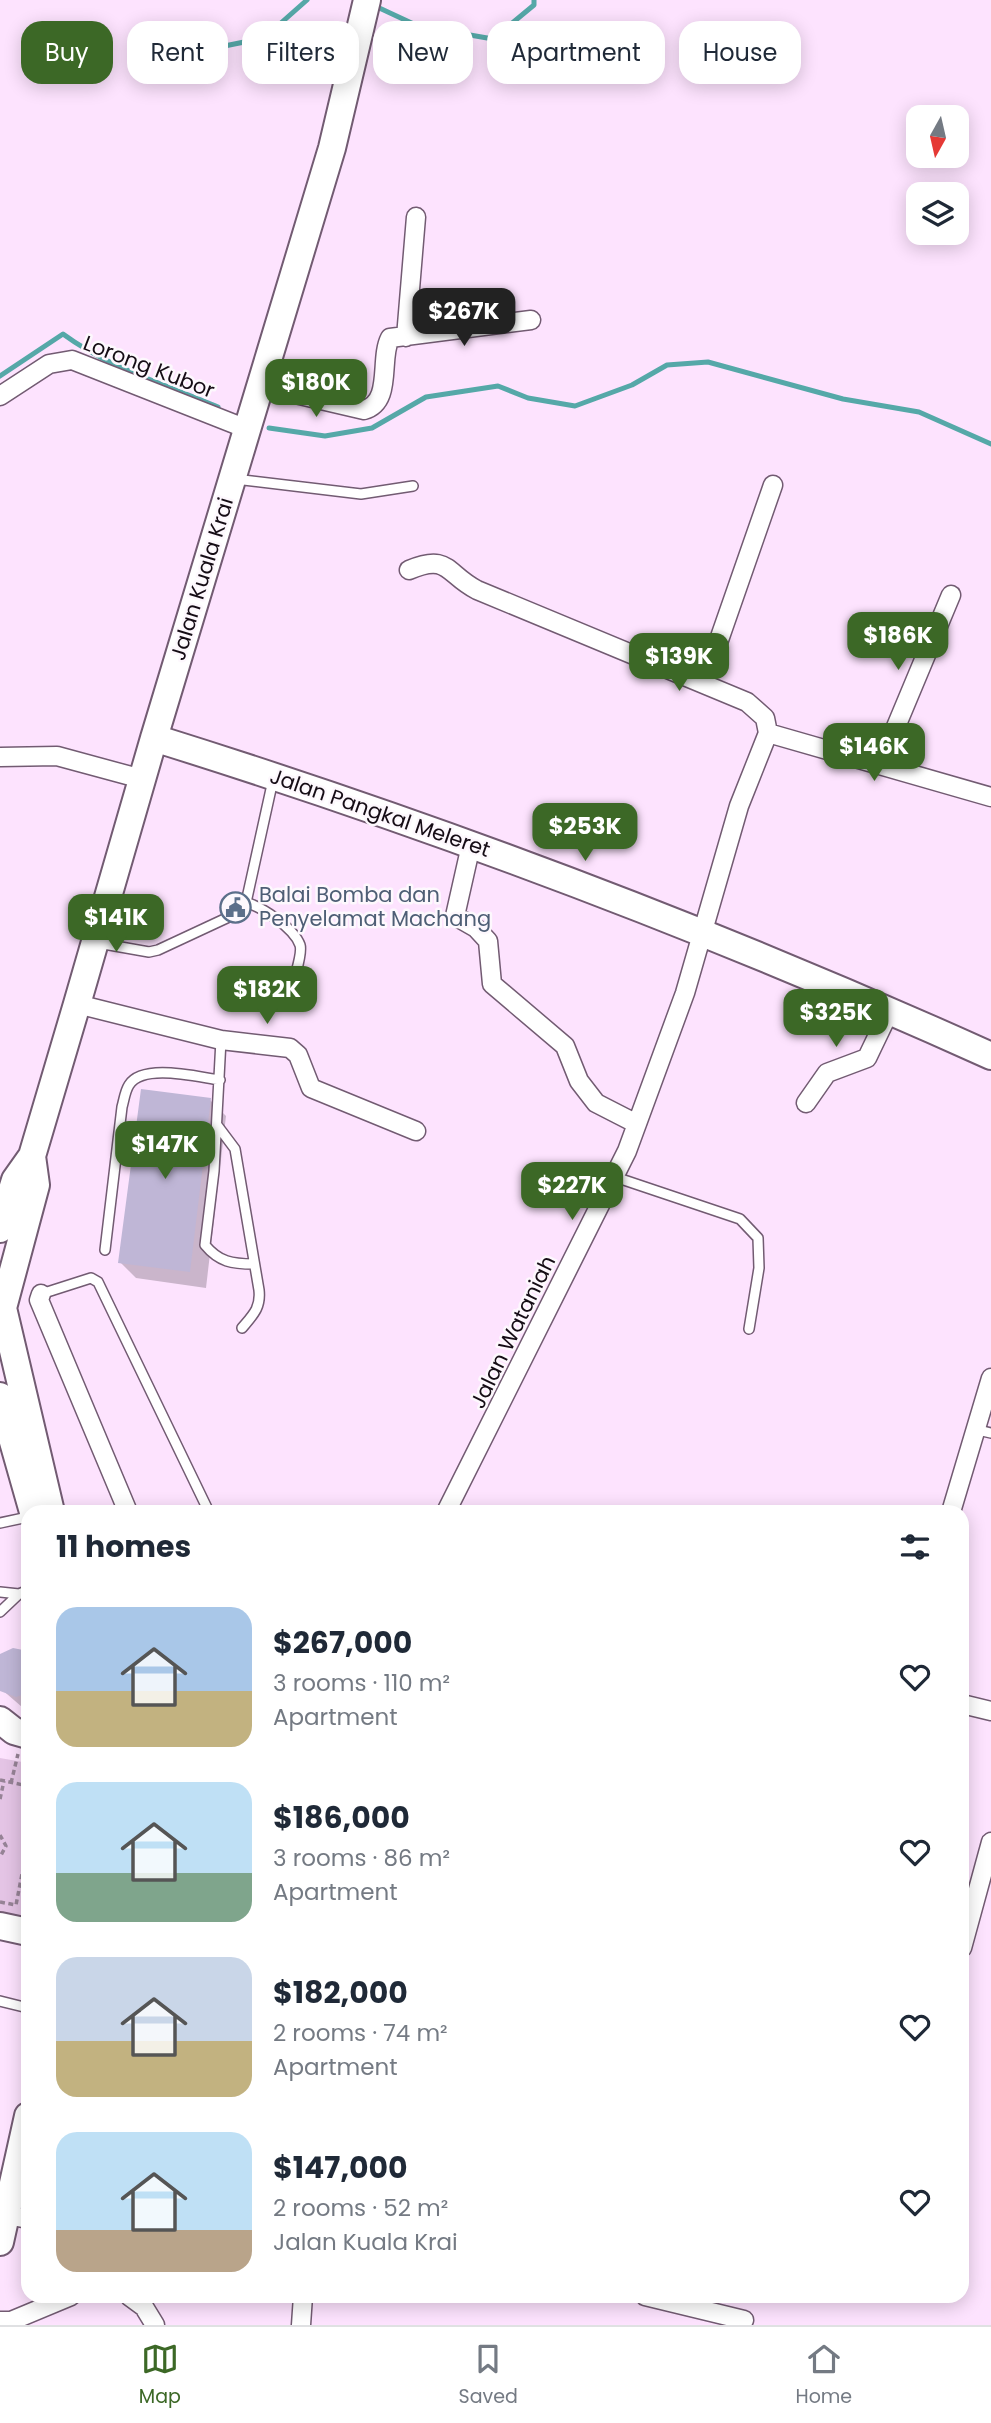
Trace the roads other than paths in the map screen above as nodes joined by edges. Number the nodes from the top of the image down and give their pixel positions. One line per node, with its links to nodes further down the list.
1 (368, 0): 5 (main road, Jalan Kuala Krai)
2 (416, 217): 4 (street)
3 (531, 320): 4 (street)
4 (406, 337): 5 (street)
5 (261, 386): 7 (main road, Jalan Kuala Krai)
6 (0, 396): 7 (street, Lorong Kubor)
7 (247, 429): 8 (main road, Jalan Kuala Krai)
8 (232, 478): 10 (lane); 15 (main road, Jalan Kuala Krai)
9 (773, 485): 13 (street)
10 (413, 486)
11 (409, 570): 13 (street)
12 (951, 595): 17 (street)
13 (704, 682): 14 (street)
14 (768, 733): 17 (street); 23 (street, Jalan Wataniah)
15 (154, 738): 18 (main road, Jalan Pangkal Meleret); 19 (main road, Jalan Kuala Krai)
16 (0, 757): 19 (street)
17 (880, 765): 20 (street)
18 (274, 775): 21 (main road, Jalan Pangkal Meleret); 22 (lane)
19 (142, 779): 24 (main road, Jalan Kuala Krai)
20 (991, 797)
21 (471, 845): 23 (main road, Jalan Pangkal Meleret); 32 (street)
22 (245, 902): 24 (lane); 25 (lane)
23 (704, 933): 27 (main road, Jalan Pangkal Meleret); 32 (street, Jalan Wataniah)
24 (95, 942): 26 (main road, Jalan Kuala Krai)
25 (256, 997)
26 (78, 1004): 28 (street); 35 (main road, Jalan Kuala Krai)
27 (890, 1010): 29 (main road, Jalan Pangkal Meleret); 31 (street)
28 (221, 1040): 30 (lane); 34 (street)
29 (991, 1056)
30 (220, 1080): 33 (lane); 38 (lane)
31 (806, 1103)
32 (637, 1124): 36 (street, Jalan Wataniah)
33 (217, 1125): 39 (lane); 39 (lane)
34 (416, 1131)
35 (32, 1156): 37 (main road, Jalan Kuala Krai); 41 (main road, Jalan Kuala Krai)
36 (615, 1177): 43 (lane); 51 (street, Jalan Wataniah)
37 (0, 1229)
38 (105, 1250)
39 (254, 1264): 42 (lane)
40 (41, 1294): 49 (street); 50 (lane)
41 (2, 1308): 48 (main road)
42 (242, 1328)
43 (749, 1329)
44 (991, 1378): 46 (street)
45 (0, 1396): 47 (main road)
46 (984, 1432): 52 (street)
47 (31, 1505)
48 (48, 1505)
49 (125, 1505)
50 (206, 1505)
51 (450, 1505)
52 (954, 1505)
53 (21, 1518): 54 (lane)
54 (0, 1522)
55 (0, 1592): 56 (lane)
56 (21, 1592)
57 (21, 1594): 58 (lane)
58 (0, 1612)
59 (969, 1706): 60 (street)
60 (991, 1712)
61 (991, 1842): 62 (street)
62 (969, 1922)
63 (0, 1926): 64 (main road)
64 (21, 1930)
65 (0, 2001): 66 (lane)
66 (21, 2006)
67 (21, 2167): 68 (main road)
68 (16, 2204): 69 (main road)
69 (0, 2242)
70 (54, 2303): 75 (street)
71 (138, 2303): 76 (street)
72 (303, 2303): 77 (street)
73 (674, 2303): 74 (street)
74 (744, 2320)
75 (0, 2321)
76 (155, 2325)
77 (301, 2325)

